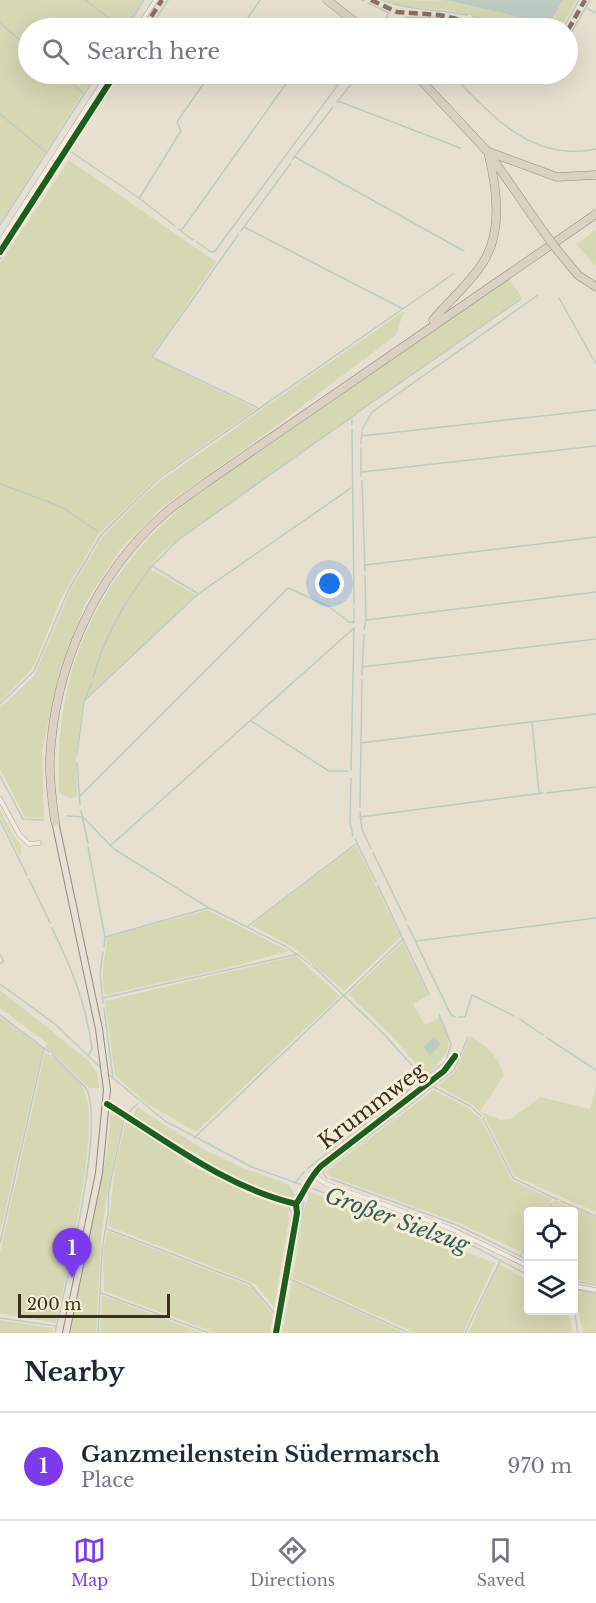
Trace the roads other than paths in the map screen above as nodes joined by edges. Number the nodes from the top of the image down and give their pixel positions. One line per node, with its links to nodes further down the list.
1 (156, 0): 3 (street)
2 (327, 0): 4 (highway)
3 (144, 18)
4 (350, 18)
5 (102, 84): 10 (street)
6 (424, 84): 7 (highway)
7 (488, 152): 8 (highway); 11 (highway, bridge); 12 (highway)
8 (596, 175)
9 (596, 214): 12 (highway)
10 (0, 242)
11 (596, 287)
12 (427, 328): 14 (highway)
13 (0, 799): 15 (street)
14 (55, 821): 17 (main road)
15 (39, 843)
16 (455, 1056): 18 (street, Krummweg)
17 (107, 1104): 19 (street); 23 (main road)
18 (312, 1174): 19 (street, Krummweg); 20 (street)
19 (296, 1204): 24 (street)
20 (524, 1264)
21 (578, 1287): 22 (street)
22 (596, 1290)
23 (66, 1333)
24 (276, 1333)

